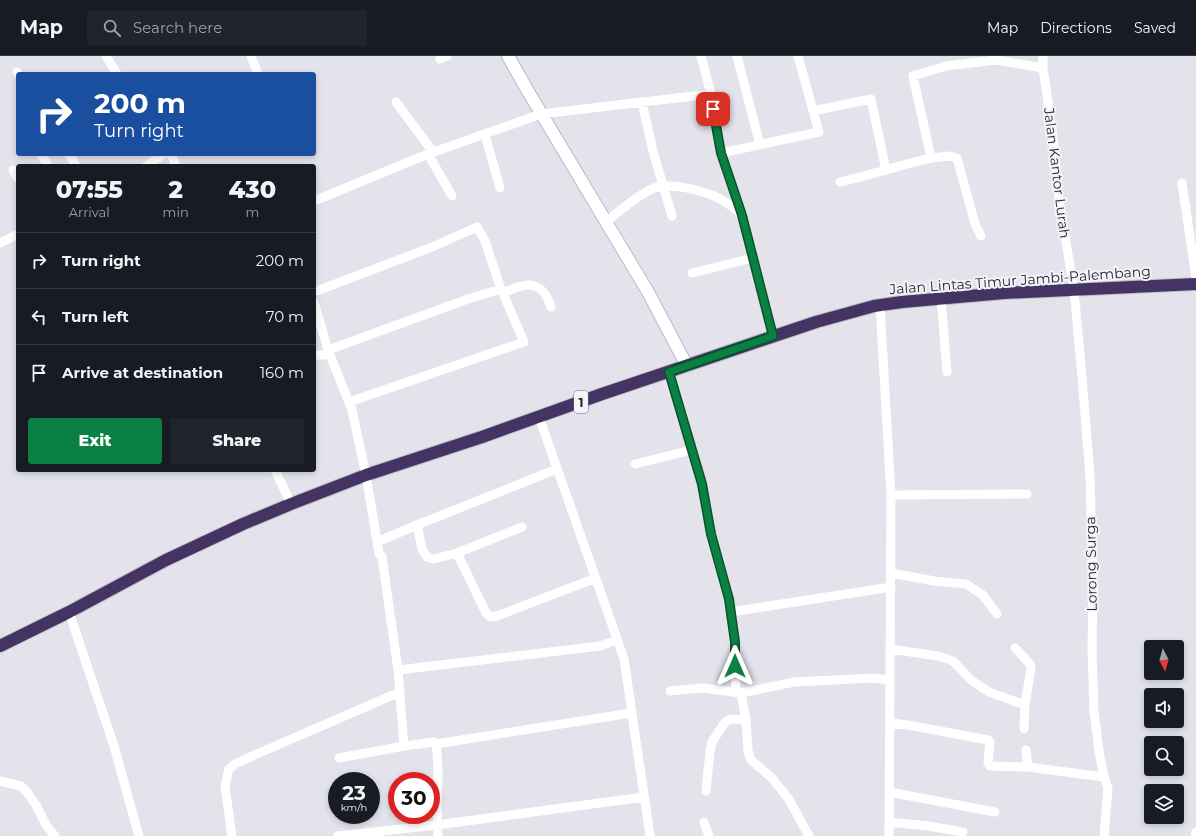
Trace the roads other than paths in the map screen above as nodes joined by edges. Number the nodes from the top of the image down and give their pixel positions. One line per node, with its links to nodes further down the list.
1 (106, 56): 9 (street)
2 (251, 56): 10 (street)
3 (508, 56): 15 (street)
4 (702, 56): 11 (street)
5 (737, 56): 17 (street)
6 (798, 56): 14 (street)
7 (1043, 56): 8 (street, Jalan Kantor Lurah)
8 (1043, 68): 21 (street); 40 (street, Jalan Kantor Lurah)
9 (116, 72)
10 (257, 72)
11 (711, 94): 13 (street); 19 (street)
12 (396, 102): 18 (street)
13 (642, 102): 15 (street); 26 (street)
14 (813, 110): 17 (street); 23 (street)
15 (541, 114): 16 (street); 32 (street)
16 (485, 135): 18 (street); 27 (street)
17 (760, 145): 19 (street)
18 (430, 153): 28 (street); 29 (street)
19 (721, 153): 30 (street)
20 (161, 156): 22 (street)
21 (931, 158): 23 (street); 34 (street)
22 (149, 164)
23 (886, 170): 24 (street)
24 (840, 182)
25 (1182, 183): 38 (street)
26 (664, 187): 30 (street); 31 (street); 32 (street)
27 (500, 188)
28 (452, 196)
29 (316, 200)
30 (742, 215): 36 (street)
31 (672, 216)
32 (606, 222): 50 (street)
33 (16, 235): 35 (street)
34 (981, 236)
35 (0, 243)
36 (753, 258): 37 (street); 47 (street)
37 (692, 273)
38 (1196, 278)
39 (1196, 284): 40 (highway, Jalan Lintas Timur Jambi-Palembang / 1)
40 (1074, 290): 43 (highway, Jalan Lintas Timur Jambi-Palembang / 1); 92 (street, Lorong Surga)
41 (316, 291): 42 (street)
42 (502, 291): 45 (street); 48 (street); 53 (street)
43 (941, 298): 44 (highway, Jalan Lintas Timur Jambi-Palembang / 1); 52 (street)
44 (880, 305): 47 (highway, Jalan Lintas Timur Jambi-Palembang / 1); 61 (street)
45 (551, 307)
46 (316, 309): 48 (street)
47 (773, 336): 50 (highway, Jalan Lintas Timur Jambi-Palembang / 1)
48 (329, 351): 49 (street); 53 (street)
49 (316, 355)
50 (687, 366): 51 (highway, Jalan Lintas Timur Jambi-Palembang / 1)
51 (669, 372): 54 (highway, Jalan Lintas Timur Jambi-Palembang / 1); 55 (street)
52 (947, 372)
53 (349, 402): 59 (street)
54 (539, 417): 57 (street); 59 (highway, Jalan Lintas Timur Jambi-Palembang / 1)
55 (692, 450): 56 (street); 71 (street)
56 (635, 464)
57 (557, 469): 63 (street); 68 (street)
58 (276, 472): 62 (street)
59 (366, 475): 62 (highway, Jalan Lintas Timur Jambi-Palembang / 1); 65 (street)
60 (1027, 494): 61 (street)
61 (891, 495): 67 (street)
62 (291, 504): 70 (highway, Jalan Lintas Timur Jambi-Palembang / 1)
63 (417, 525): 65 (street); 66 (street)
64 (522, 528): 66 (street)
65 (376, 542): 77 (street)
66 (457, 553): 68 (street)
67 (891, 573): 69 (street); 72 (street)
68 (596, 578): 73 (street)
69 (891, 587): 71 (street); 76 (street)
70 (69, 612): 74 (highway, Jalan Lintas Timur Jambi-Palembang / 1); 104 (street)
71 (731, 612): 81 (street)
72 (997, 614)
73 (617, 640): 77 (street); 83 (street)
74 (0, 646)
75 (1015, 648): 82 (street)
76 (890, 649): 78 (street); 82 (street)
77 (398, 670): 80 (street)
78 (890, 680): 81 (street); 85 (street)
79 (670, 691): 81 (street)
80 (400, 692): 88 (street); 105 (street)
81 (738, 693): 84 (street)
82 (1025, 705): 86 (street)
83 (631, 713): 87 (street); 96 (street)
84 (746, 720): 94 (street); 110 (street)
85 (890, 723): 91 (street); 95 (street)
86 (1024, 729)
87 (436, 744): 88 (street); 100 (street)
88 (404, 746): 90 (street)
89 (1026, 750): 91 (street)
90 (339, 758)
91 (1028, 767): 92 (street)
92 (1104, 777): 112 (street, Lorong Surga)
93 (0, 781): 103 (street)
94 (706, 791)
95 (889, 792): 97 (street); 99 (street)
96 (644, 796): 100 (street); 108 (street)
97 (995, 812)
98 (704, 822): 109 (street)
99 (889, 822): 101 (street); 111 (street)
100 (437, 825): 106 (street); 107 (street)
101 (963, 832)
102 (1196, 832): 113 (street)
103 (54, 836)
104 (139, 836)
105 (232, 836)
106 (338, 836)
107 (438, 836)
108 (650, 836)
109 (709, 836)
110 (809, 836)
111 (889, 836)
112 (1104, 836)
113 (1195, 836)

